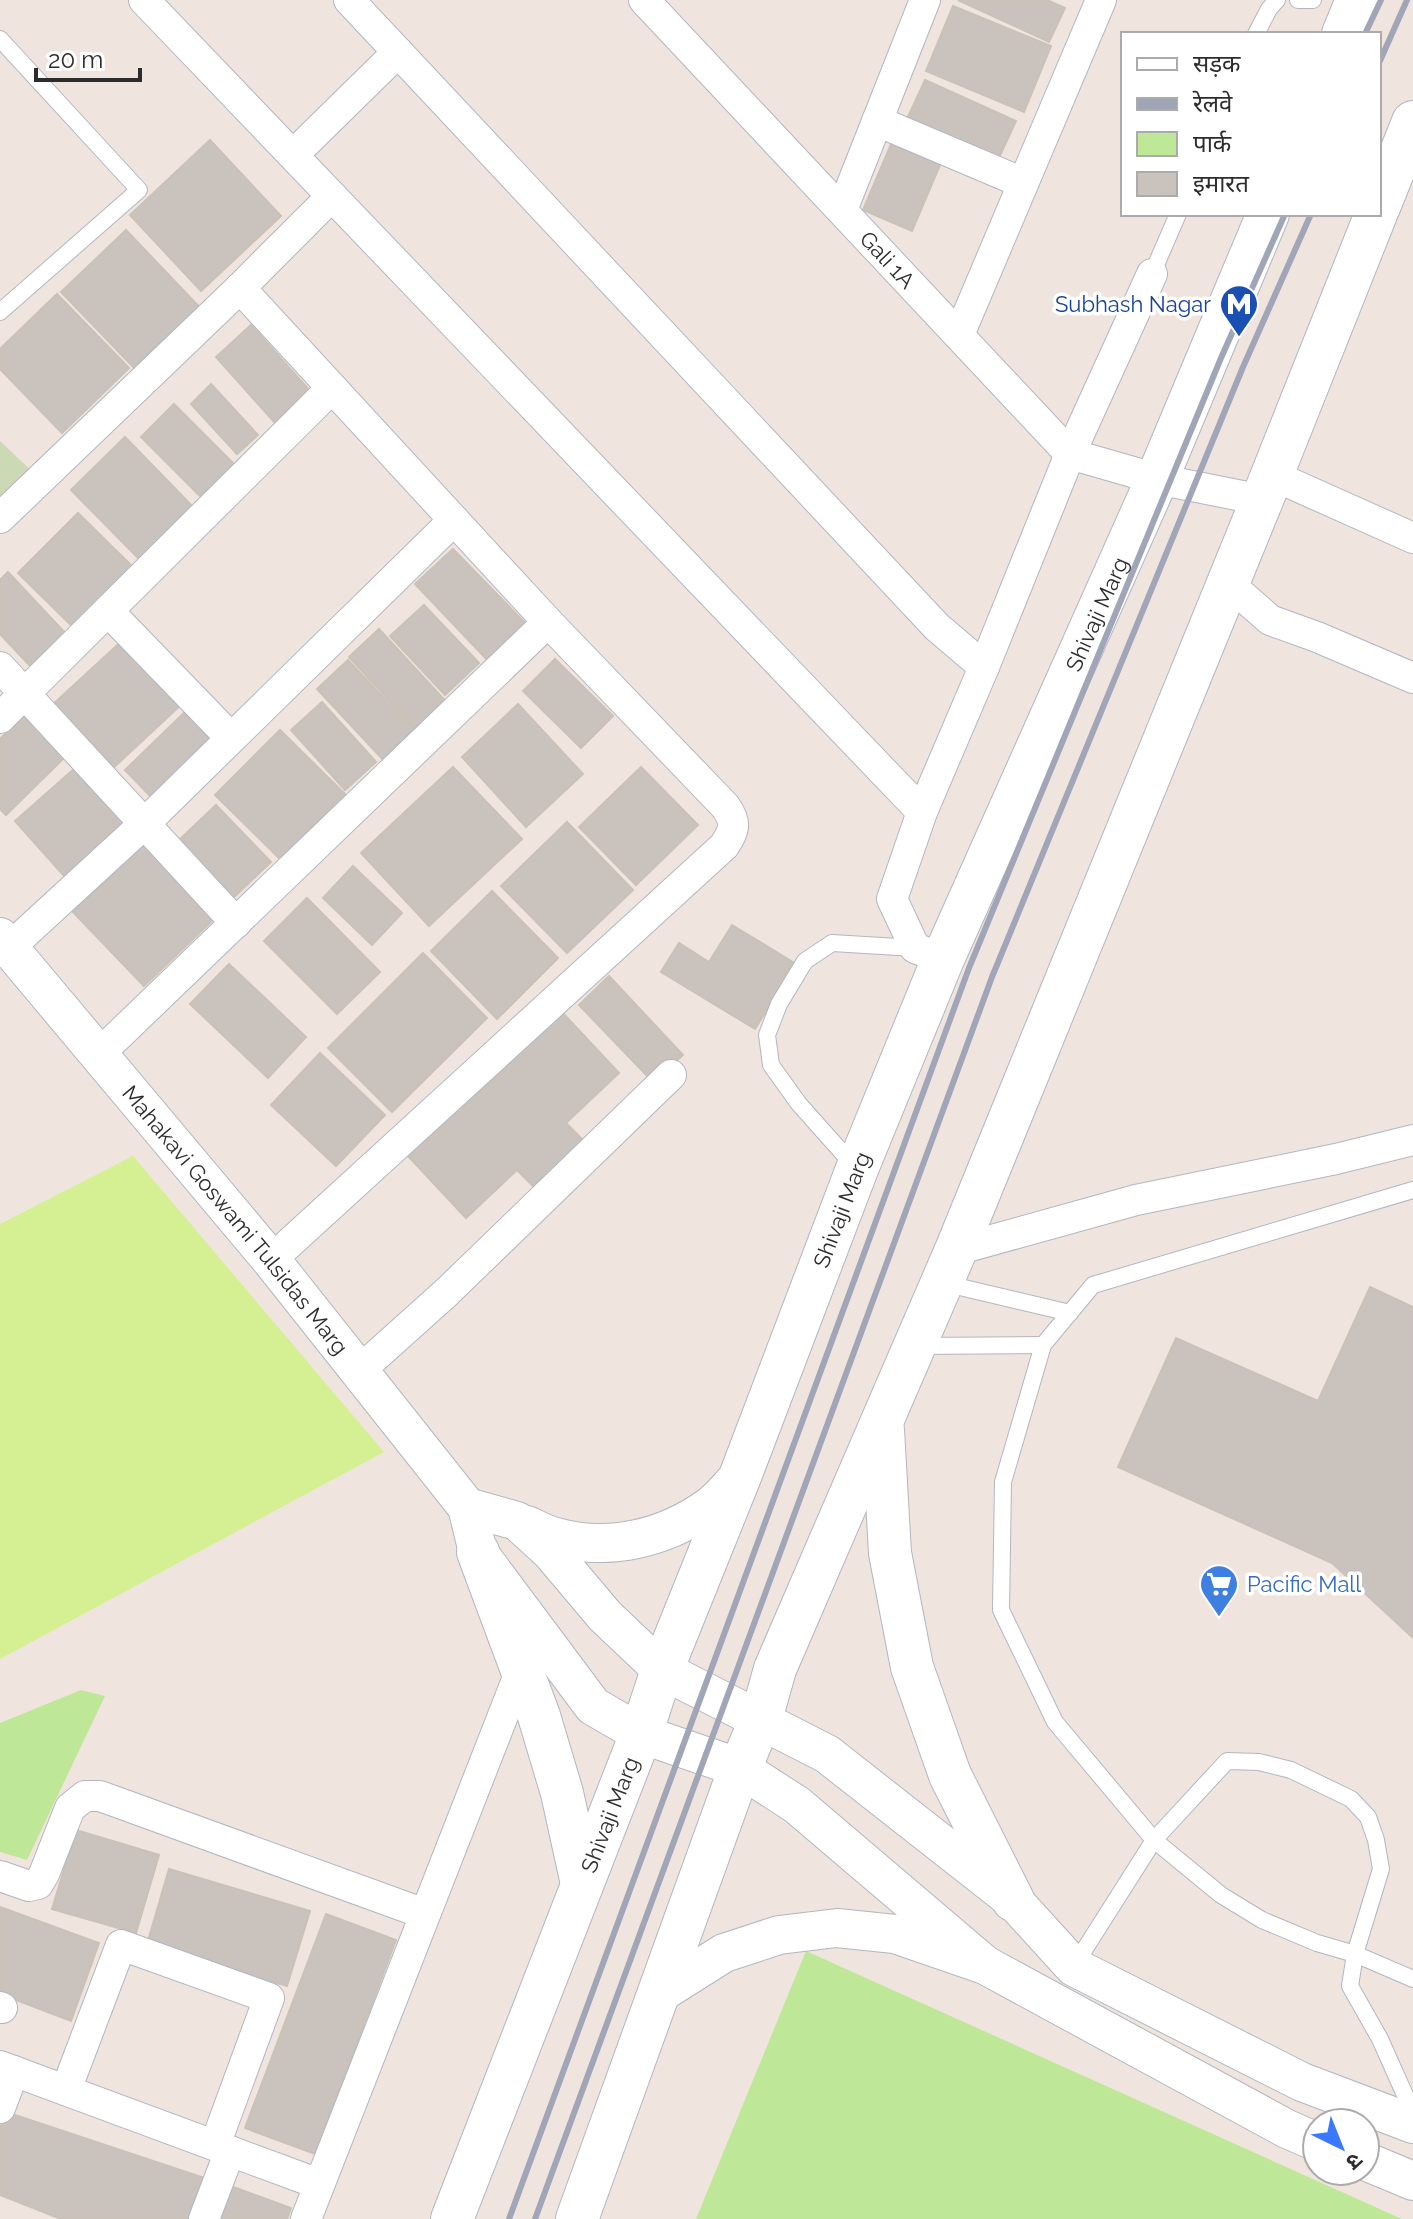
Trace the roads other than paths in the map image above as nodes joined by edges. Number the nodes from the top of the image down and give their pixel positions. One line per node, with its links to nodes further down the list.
1 (144, 0): 16 (street)
2 (349, 0): 13 (street)
3 (925, 0): 14 (street)
4 (1101, 0): 17 (street)
5 (1276, 0): 10 (lane)
6 (1298, 0): 7 (lane)
7 (1313, 0)
8 (1357, 0): 11 (main road)
9 (658, 6): 20 (street, Gali 1A)
10 (1257, 32)
11 (1344, 32)
12 (0, 39): 26 (lane)
13 (398, 52): 16 (street); 39 (street)
14 (877, 121): 17 (street); 20 (street)
15 (1413, 122): 19 (main road)
16 (293, 155): 18 (street)
17 (1023, 183): 27 (street)
18 (332, 196): 25 (street); 44 (street)
19 (1381, 202)
20 (842, 210): 27 (street, Gali 1A)
21 (1177, 216): 24 (lane)
22 (1267, 216): 30 (main road, Shivaji Marg)
23 (1375, 216): 31 (main road)
24 (1152, 274): 29 (street)
25 (240, 288): 28 (street); 32 (street)
26 (0, 312)
27 (959, 335): 29 (street, Gali 1A)
28 (332, 388): 33 (street); 36 (street)
29 (1070, 454): 30 (street); 39 (street)
30 (1157, 479): 31 (street); 48 (main road, Shivaji Marg)
31 (1267, 487): 34 (street); 35 (main road)
32 (0, 518)
33 (454, 520): 37 (street); 43 (street)
34 (1413, 538)
35 (1228, 583): 40 (street); 55 (main road)
36 (108, 611): 41 (street); 43 (street)
37 (548, 622): 46 (street); 54 (street)
38 (0, 667): 41 (street)
39 (984, 667): 44 (street)
40 (1413, 678)
41 (25, 693): 42 (street); 45 (street)
42 (0, 718)
43 (230, 737): 45 (street)
44 (922, 812): 48 (street)
45 (144, 824): 46 (street); 47 (street)
46 (236, 923): 49 (street)
47 (5, 942): 49 (street, Mahakavi Goswami Tulsidas Marg)
48 (929, 954): 52 (main road, Shivaji Marg); 52 (lane)
49 (98, 1055): 54 (street, Mahakavi Goswami Tulsidas Marg)
50 (671, 1075): 59 (street)
51 (1413, 1140): 55 (street)
52 (857, 1169): 61 (main road, Shivaji Marg)
53 (1413, 1190): 56 (lane)
54 (271, 1260): 59 (street, Mahakavi Goswami Tulsidas Marg)
55 (949, 1266): 56 (lane); 58 (main road)
56 (1070, 1313): 57 (lane)
57 (1043, 1345): 58 (lane); 70 (lane)
58 (914, 1346): 60 (main road)
59 (359, 1371): 62 (street, Mahakavi Goswami Tulsidas Marg)
60 (883, 1421): 67 (main road); 73 (main road)
61 (741, 1474): 63 (street); 66 (main road, Shivaji Marg)
62 (467, 1507): 63 (street); 64 (street, Mahakavi Goswami Tulsidas Marg)
63 (517, 1521): 66 (street)
64 (478, 1552): 65 (main road); 68 (street, Mahakavi Goswami Tulsidas Marg)
65 (522, 1667): 72 (main road); 74 (street)
66 (662, 1670): 67 (street); 68 (main road, Shivaji Marg)
67 (761, 1719): 69 (main road); 73 (street)
68 (641, 1734): 69 (street, Mahakavi Goswami Tulsidas Marg); 72 (main road, Shivaji Marg)
69 (740, 1768): 76 (street, Mahakavi Goswami Tulsidas Marg); 79 (main road)
70 (1154, 1840): 75 (lane); 75 (lane); 77 (lane)
71 (0, 1876): 74 (street)
72 (582, 1884): 92 (main road, Shivaji Marg)
73 (1013, 1900): 77 (street)
74 (425, 1914): 89 (street)
75 (1355, 1954): 78 (lane); 83 (lane)
76 (985, 1965): 79 (street); 85 (street)
77 (1074, 1967): 84 (street)
78 (1413, 1979)
79 (659, 1994): 93 (main road)
80 (7, 2068): 81 (street); 82 (street)
81 (66, 2090): 86 (street); 86 (street)
82 (0, 2108)
83 (1413, 2113)
84 (1413, 2124)
85 (1301, 2135)
86 (223, 2148): 89 (street); 90 (street)
87 (1381, 2168): 88 (street)
88 (1413, 2181)
89 (319, 2184): 91 (street)
90 (204, 2219)
91 (306, 2219)
92 (452, 2219)
93 (577, 2219)

